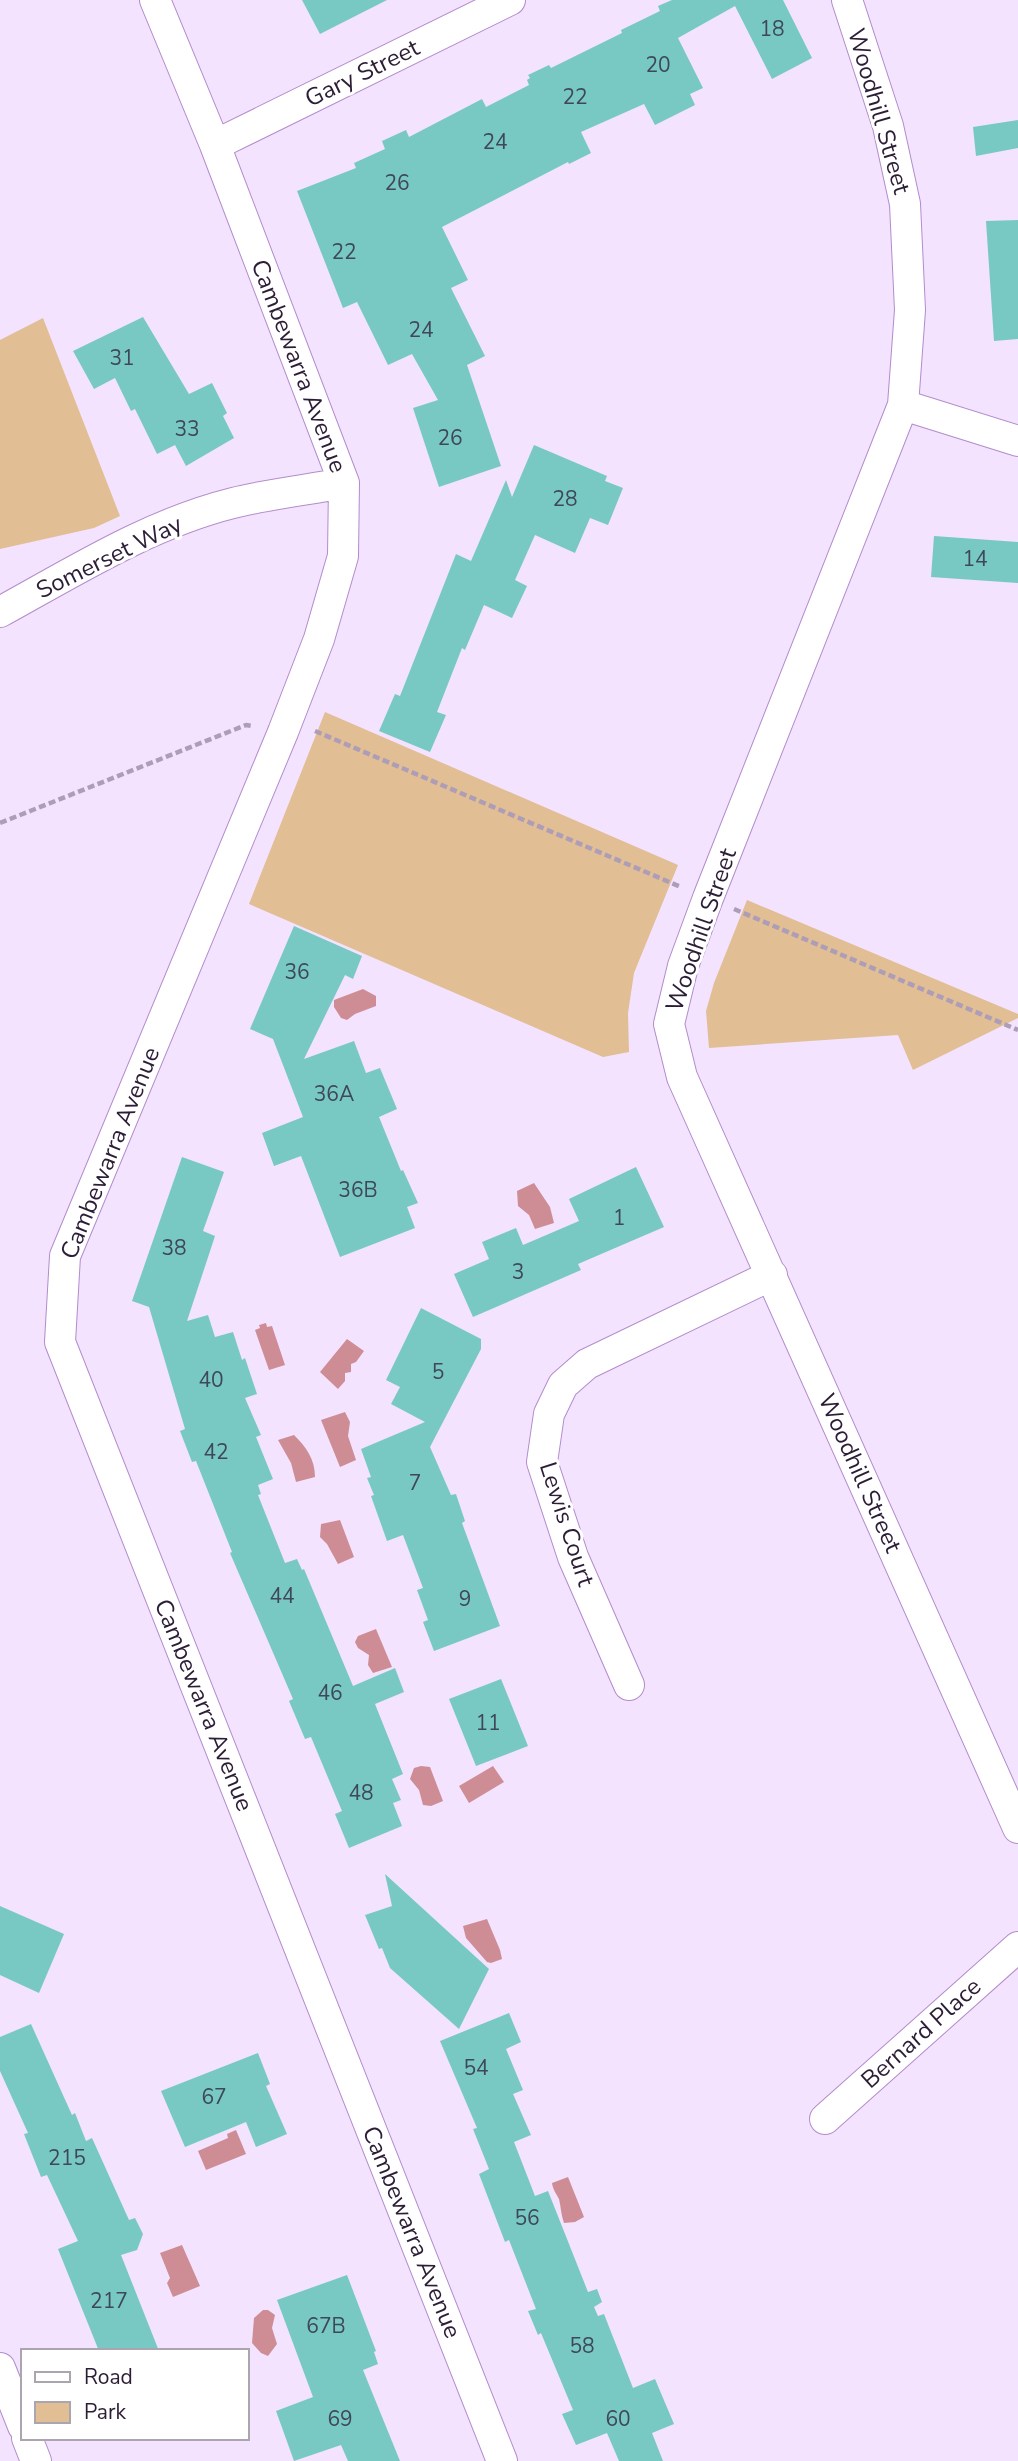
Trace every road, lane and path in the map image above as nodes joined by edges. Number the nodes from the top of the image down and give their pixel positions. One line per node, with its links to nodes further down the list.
1 (155, 0): 4 (street, Cambewarra Avenue)
2 (510, 0): 4 (street, Gary Street)
3 (847, 0): 5 (street, Woodhill Street)
4 (215, 145): 7 (street, Cambewarra Avenue)
5 (903, 405): 6 (street); 11 (street, Woodhill Street)
6 (1018, 441)
7 (344, 483): 8 (street, Somerset Way); 9 (street, Cambewarra Avenue)
8 (0, 612)
9 (283, 732): 10 (path); 11 (path); 22 (street, Cambewarra Avenue)
10 (0, 823)
11 (708, 898): 12 (path); 13 (street, Woodhill Street)
12 (1018, 1030)
13 (772, 1275): 14 (street, Lewis Court); 15 (street, Woodhill Street)
14 (629, 1685)
15 (1018, 1828)
16 (1018, 1947): 17 (street, Bernard Place)
17 (825, 2119)
18 (0, 2368): 19 (street)
19 (21, 2421)
20 (28, 2440): 21 (street)
21 (36, 2461)
22 (502, 2461)

